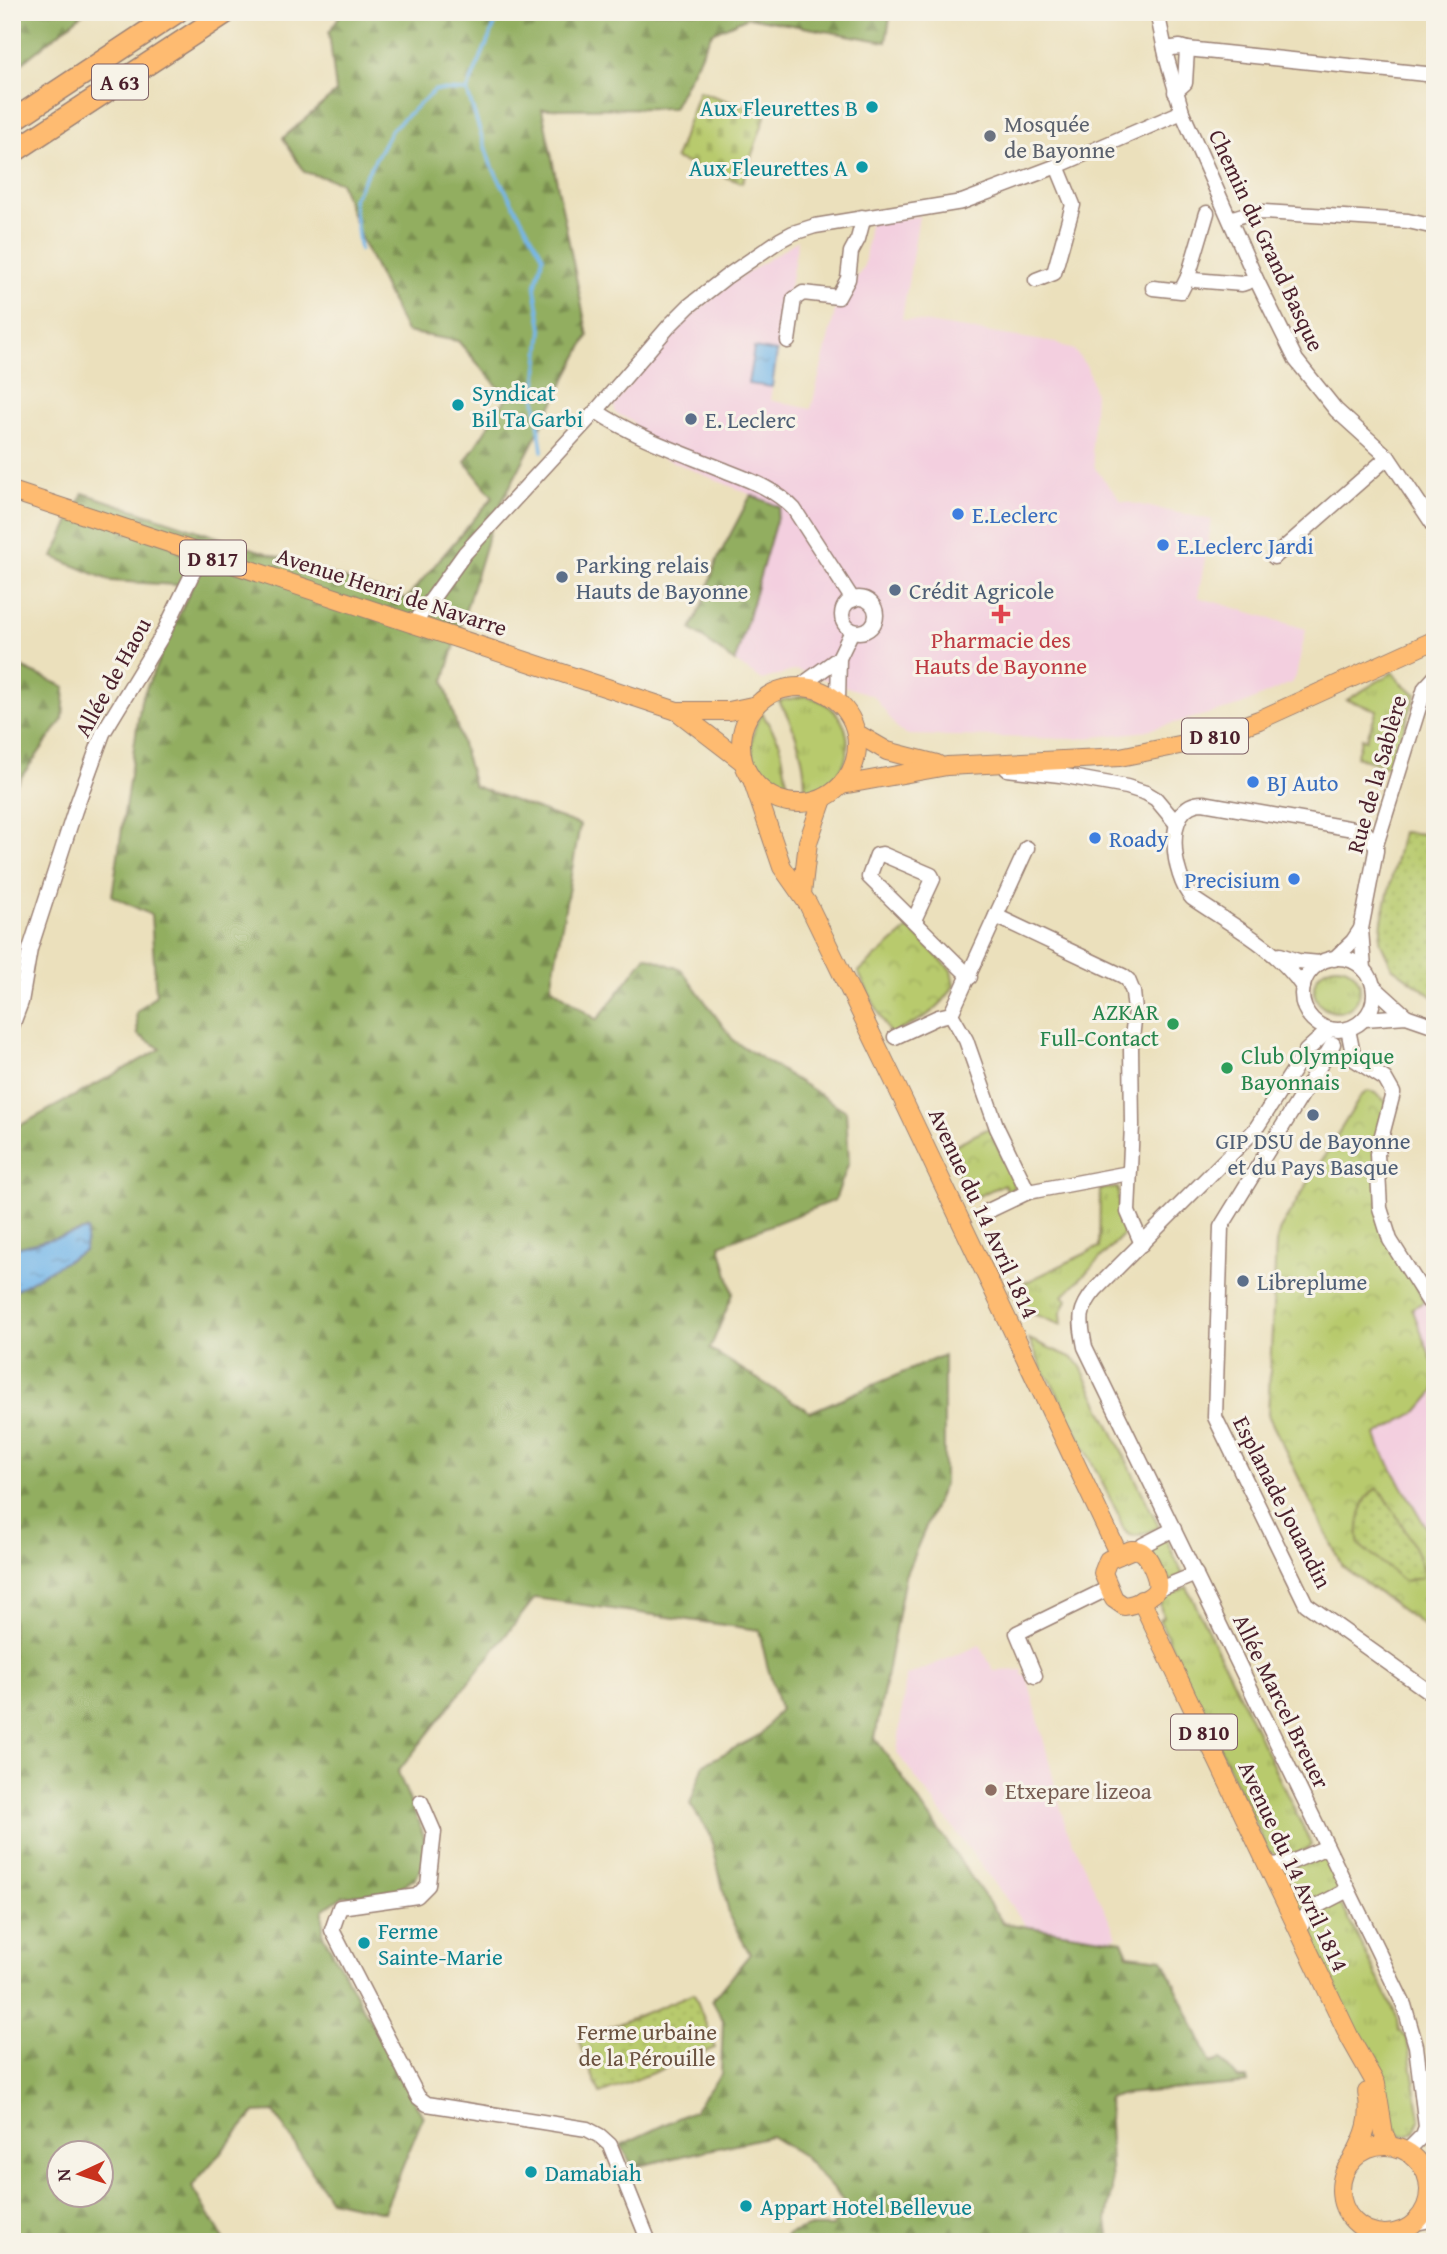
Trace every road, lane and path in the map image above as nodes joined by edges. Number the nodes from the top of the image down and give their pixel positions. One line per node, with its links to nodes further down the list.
1 (177, 12): 9 (highway, A 63)
2 (227, 12): 10 (highway, A 63)
3 (1157, 12): 4 (street, Chemin du Grand Basque)
4 (1165, 49): 5 (street); 7 (street, Chemin du Grand Basque)
5 (1187, 50): 6 (street); 7 (street)
6 (1435, 75)
7 (1175, 92): 8 (street, Chemin du Grand Basque)
8 (1182, 113): 11 (street); 14 (street, Chemin du Grand Basque)
9 (12, 121)
10 (12, 153)
11 (1056, 166): 13 (street); 18 (street)
12 (1207, 213): 16 (street)
13 (862, 217): 20 (street); 21 (street)
14 (1230, 219): 15 (street); 17 (street, Chemin du Grand Basque)
15 (1435, 227)
16 (1188, 277): 17 (street); 19 (street)
17 (1256, 279): 22 (street, Chemin du Grand Basque)
18 (1036, 280)
19 (1153, 288)
20 (788, 341)
21 (596, 411): 27 (street); 28 (street)
22 (1388, 457): 24 (street, Chemin du Grand Basque); 26 (street)
23 (12, 491): 25 (main road, Avenue Henri de Navarre / D 817)
24 (1435, 527)
25 (202, 554): 28 (main road, Avenue Henri de Navarre / D 817); 61 (street, Allée de Haou)
26 (1274, 557)
27 (853, 600): 29 (street); 29 (street)
28 (414, 624): 36 (main road, Avenue Henri de Navarre / D 817)
29 (852, 631): 31 (street)
30 (1435, 640): 39 (main road, D 810)
31 (839, 658): 33 (street); 34 (street)
32 (1435, 677): 45 (street, Rue de la Sablère)
33 (799, 687): 34 (main road); 35 (main road)
34 (838, 701): 37 (main road)
35 (757, 705): 36 (main road, Avenue Henri de Navarre / D 817); 38 (main road)
36 (677, 710): 38 (main road, Avenue Henri de Navarre / D 817)
37 (856, 733): 40 (main road, D 810); 42 (main road)
38 (743, 761): 41 (main road)
39 (977, 765): 40 (main road, D 810); 44 (street)
40 (947, 766): 42 (main road, D 810)
41 (753, 782): 43 (main road); 47 (main road, Avenue du 14 Avril 1814)
42 (842, 785): 43 (main road)
43 (823, 799): 47 (main road)
44 (1176, 823): 45 (street); 51 (street)
45 (1376, 845): 50 (street, Rue de la Sablère)
46 (1027, 848): 48 (street)
47 (802, 894): 74 (main road, Avenue du 14 Avril 1814)
48 (996, 916): 54 (street); 67 (street)
49 (914, 920): 49 (street); 54 (street)
50 (1361, 929): 52 (street); 53 (street, Rue de la Sablère)
51 (1275, 954): 52 (street); 55 (street)
52 (1327, 961): 53 (street); 55 (street)
53 (1364, 969): 56 (street)
54 (970, 977): 57 (street)
55 (1303, 987): 58 (street)
56 (1374, 987): 59 (street); 60 (street)
57 (951, 1014): 64 (street); 68 (street)
58 (1309, 1014): 65 (street); 66 (street, Allée Marcel Breuer)
59 (1406, 1016): 60 (street); 62 (street)
60 (1365, 1019): 63 (street)
61 (12, 1026)
62 (1435, 1026)
63 (1348, 1029): 65 (street); 71 (street)
64 (895, 1037)
65 (1332, 1037): 66 (street, Allée Marcel Breuer); 80 (street, Esplanade Jouandin)
66 (1306, 1051): 70 (street, Allée Marcel Breuer)
67 (1129, 1173): 68 (street); 70 (street)
68 (1028, 1192): 69 (street)
69 (986, 1212)
70 (1142, 1244): 72 (street, Allée Marcel Breuer)
71 (1429, 1302)
72 (1174, 1529): 73 (street); 75 (street, Allée Marcel Breuer)
73 (1140, 1550): 74 (main road); 77 (main road)
74 (1119, 1555): 76 (main road)
75 (1196, 1574): 77 (street); 82 (street, Allée Marcel Breuer)
76 (1109, 1588): 78 (main road); 79 (street)
77 (1157, 1590): 78 (main road)
78 (1141, 1600): 83 (main road, Avenue du 14 Avril 1814 / D 810)
79 (1035, 1676)
80 (1435, 1696)
81 (421, 1802): 94 (street)
82 (1327, 1847): 83 (street); 84 (street, Allée Marcel Breuer)
83 (1266, 1865): 85 (main road, Avenue du 14 Avril 1814 / D 810)
84 (1348, 1890): 85 (street); 88 (street, Allée Marcel Breuer)
85 (1299, 1931): 86 (main road, Avenue du 14 Avril 1814 / D 810)
86 (1350, 2038): 87 (main road, Avenue du 14 Avril 1814 / D 810); 89 (main road, Avenue du 14 Avril 1814 / D 810)
87 (1389, 2146): 88 (main road); 89 (main road)
88 (1407, 2151): 90 (main road)
89 (1352, 2160): 93 (main road)
90 (1432, 2188): 92 (main road)
91 (1435, 2219): 92 (street)
92 (1406, 2232): 93 (main road)
93 (1372, 2237)
94 (649, 2242)

